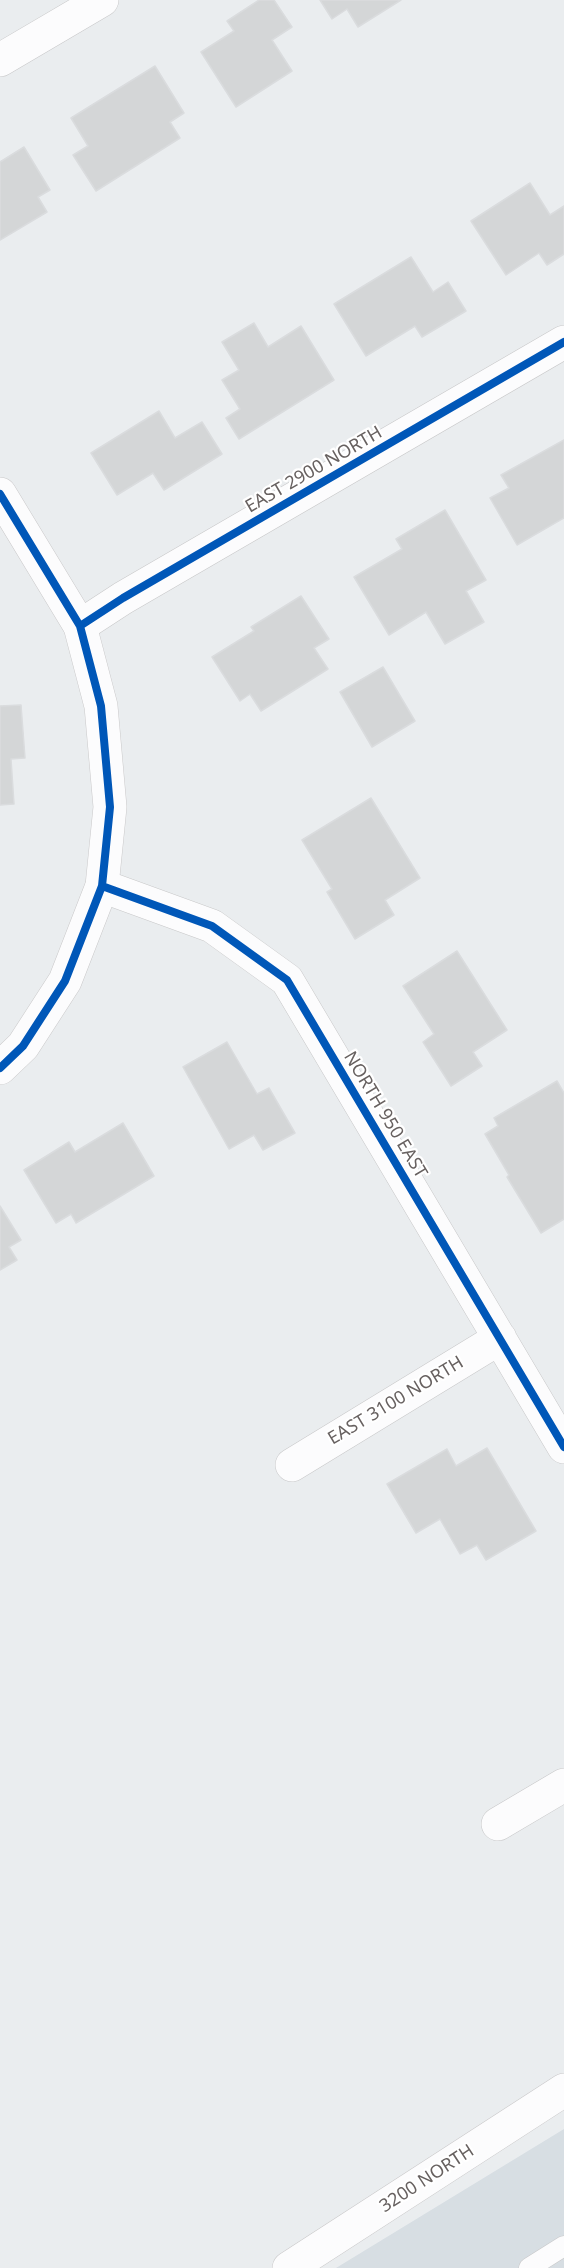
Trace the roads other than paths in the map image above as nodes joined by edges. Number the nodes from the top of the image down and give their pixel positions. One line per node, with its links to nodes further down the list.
1 (102, 0): 2 (street)
2 (0, 60)
3 (564, 342): 5 (street, EAST 2900 NORTH)
4 (0, 494): 5 (street)
5 (80, 626): 6 (street)
6 (102, 886): 7 (street); 8 (street, NORTH 950 EAST)
7 (0, 1068)
8 (500, 1338): 9 (street, NORTH 950 EAST); 10 (street, EAST 3100 NORTH)
9 (564, 1447)
10 (292, 1465)
11 (564, 1785): 12 (street)
12 (498, 1824)
13 (564, 2090): 15 (street, 3200 NORTH)
14 (564, 2246): 16 (lane)
15 (289, 2268)
16 (529, 2268)

